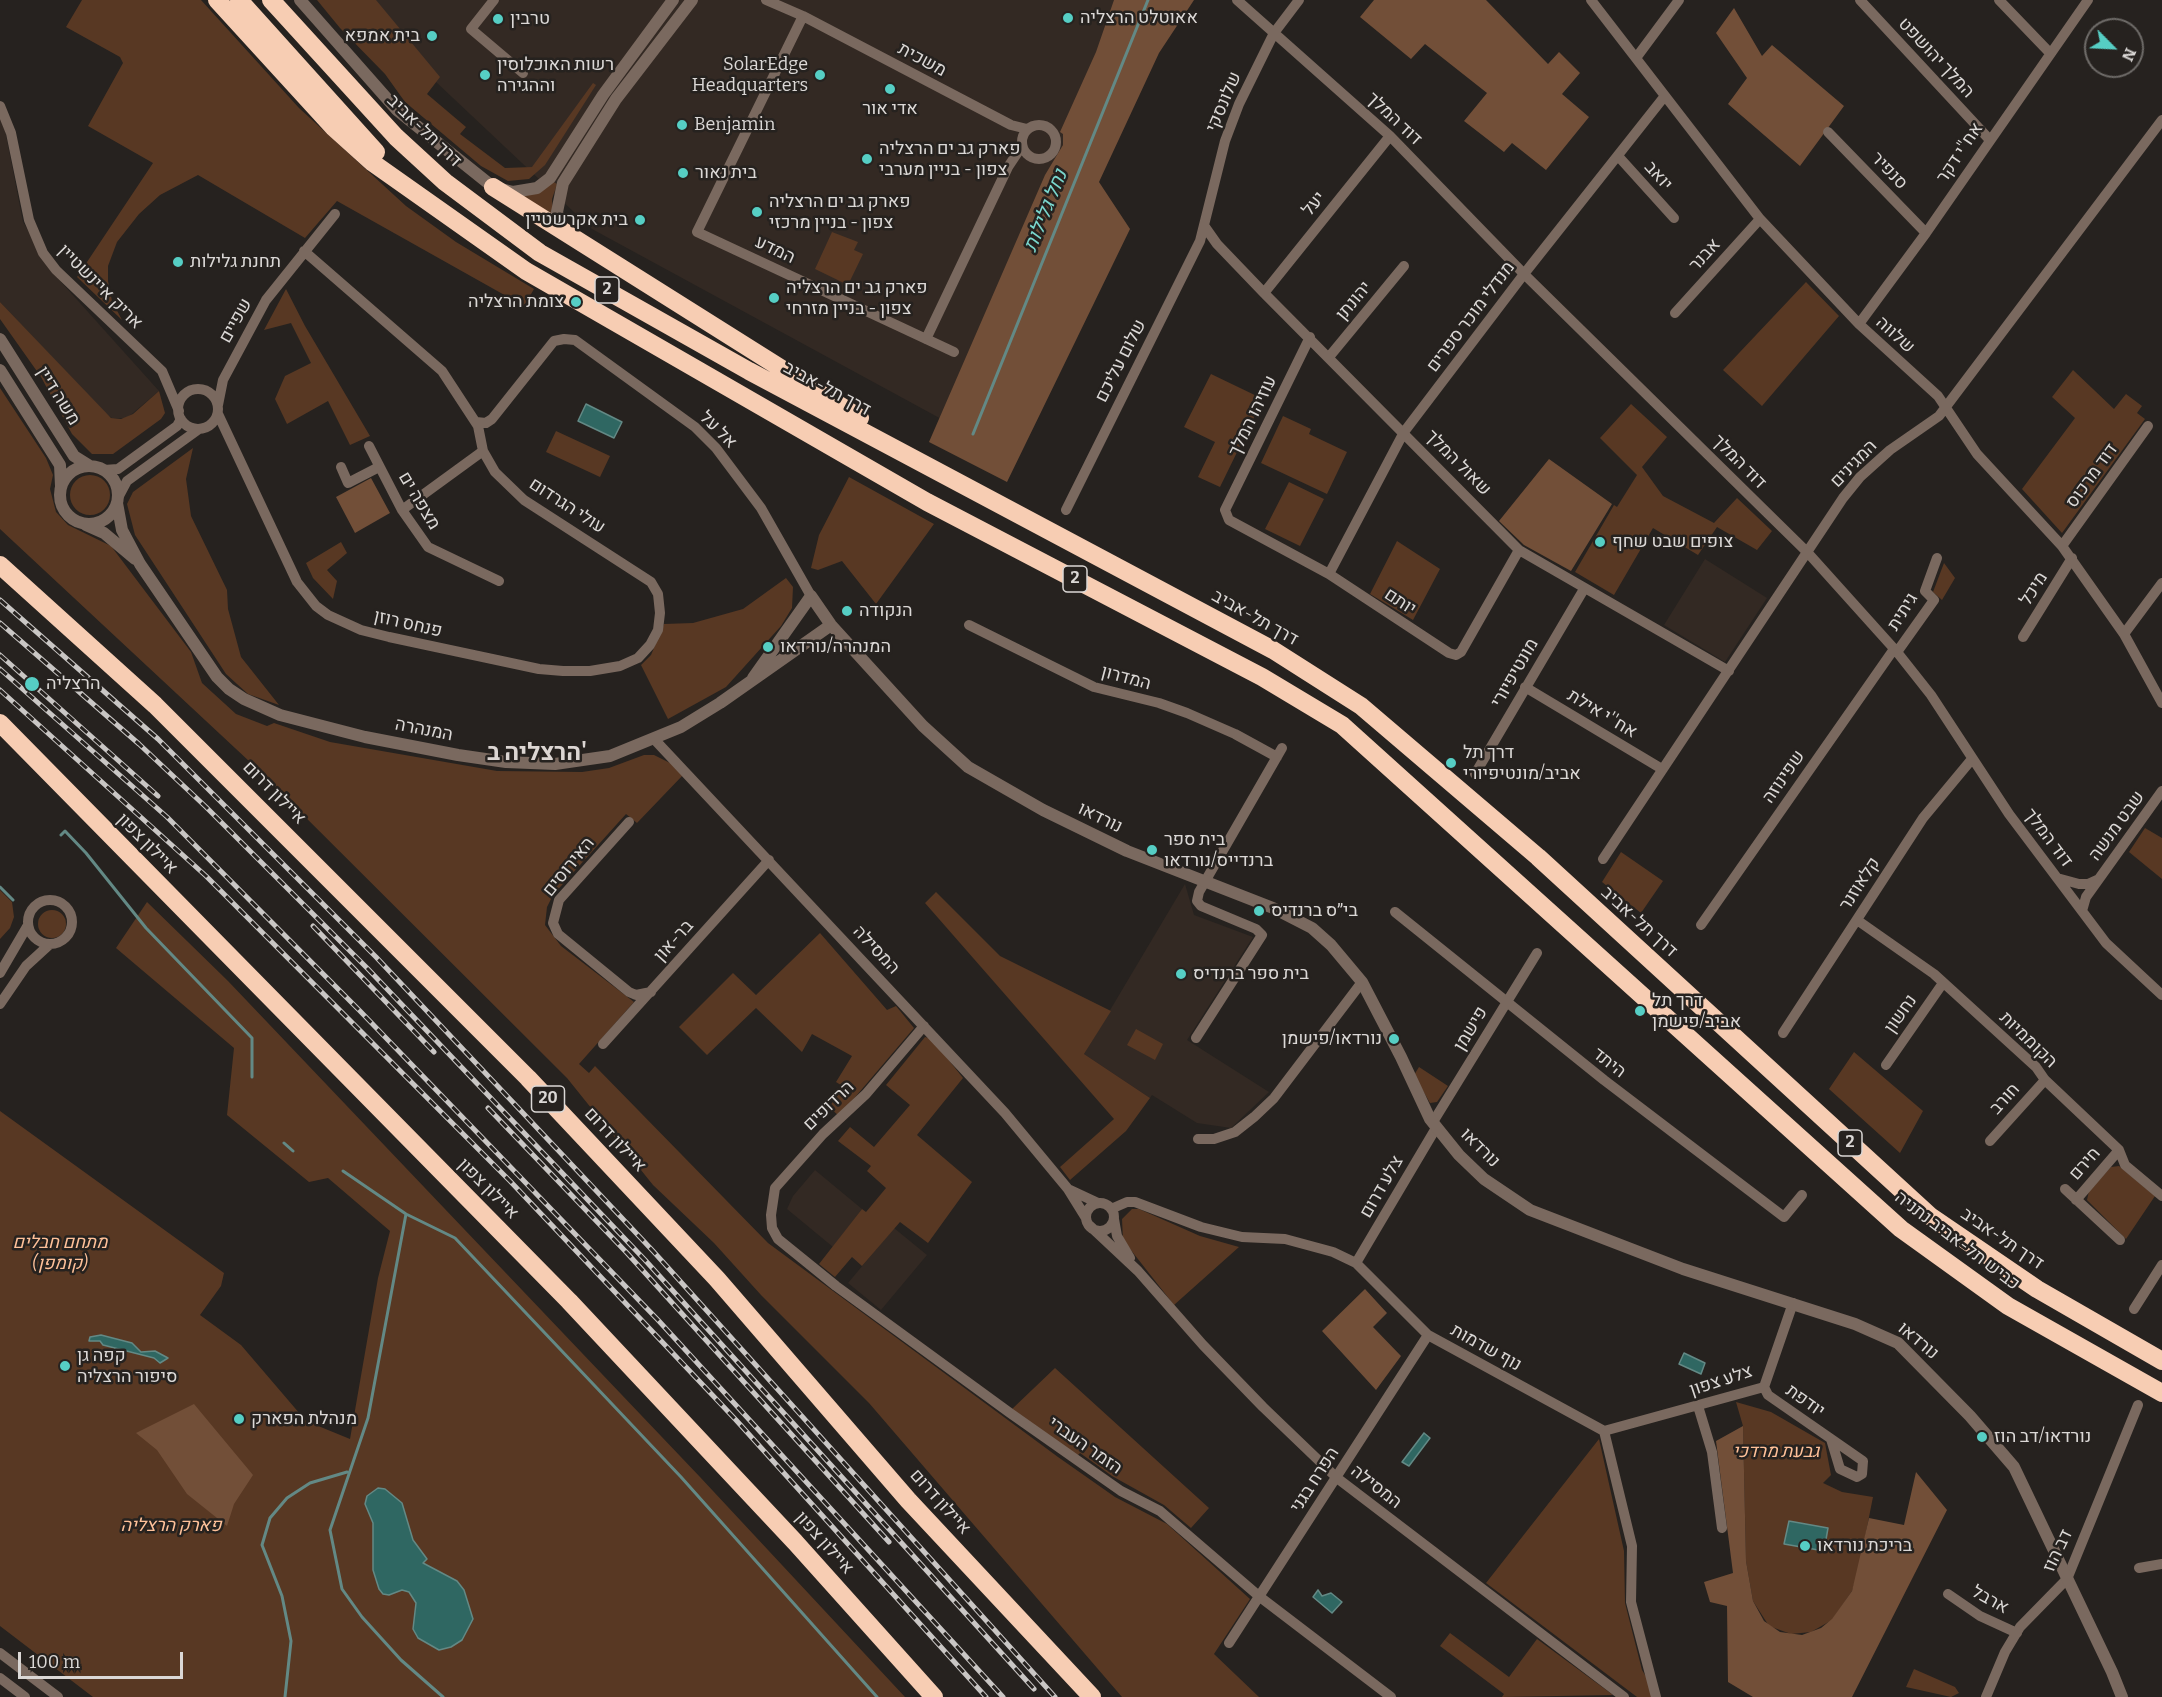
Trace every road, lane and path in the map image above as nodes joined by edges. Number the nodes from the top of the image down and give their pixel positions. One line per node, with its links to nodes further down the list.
1 (217, 0): 32 (highway)
2 (239, 0): 32 (highway, 2)
3 (271, 0): 68 (highway, דרך תל-אביב / 2)
4 (300, 0): 31 (street, דרך תל-אביב)
5 (494, 0): 21 (street)
6 (673, 0): 31 (street)
7 (692, 0): 38 (street)
8 (766, 0): 17 (street, משכית)
9 (777, 0): 17 (street, משכית)
10 (1238, 0): 18 (street, דוד המלך)
11 (1299, 0): 18 (street, שלונסקי)
12 (1591, 0): 20 (street, שלווה)
13 (1679, 0): 20 (street)
14 (1860, 0): 28 (street, המלך יהושפט)
15 (1999, 0): 19 (street)
16 (2088, 0): 19 (street, אח"י דקר)
17 (803, 16): 25 (street, משכית); 47 (street, המדע)
18 (1274, 33): 27 (street, דוד המלך); 36 (street, שלונסקי)
19 (2049, 52): 28 (street, אח"י דקר)
20 (1636, 58): 22 (street, שלווה)
21 (523, 73)
22 (1664, 97): 30 (street, מנדלי מוכר ספרים); 35 (street, שלווה)
23 (0, 106): 55 (street, אריק איינשטיין)
24 (2162, 120): 53 (street, המגינים)
25 (1027, 129): 29 (street); 29 (street)
26 (1828, 132): 37 (street, סנפיר)
27 (1390, 136): 41 (street, דוד המלך); 42 (street, יעל)
28 (1989, 139): 37 (street, אח"י דקר)
29 (1022, 146): 47 (street)
30 (1618, 156): 34 (street, יואב); 41 (street, מנדלי מוכר ספרים)
31 (493, 187): 38 (highway)
32 (416, 194): 151 (highway, כביש תל-אביב נתניה / 2)
33 (335, 214): 39 (street, שפיים)
34 (1674, 218)
35 (1760, 219): 43 (street, אבנר); 44 (street, שלווה)
36 (1205, 227): 42 (street, שאול המלך); 70 (street, שלום עליכם)
37 (1926, 233): 44 (street, אח"י דקר)
38 (566, 234): 68 (highway)
39 (304, 251): 50 (street, שפיים); 56 (street, עולי הגרדום)
40 (1404, 266): 49 (street, יהונתן)
41 (1524, 274): 59 (street, מנדלי מוכר ספרים); 75 (street, דוד המלך)
42 (1264, 293): 45 (street, שאול המלך)
43 (1675, 313)
44 (1859, 324): 53 (street, שלווה)
45 (1310, 337): 49 (street, שאול המלך); 71 (street, עוזיהו המלך)
46 (0, 339): 65 (street, משה דיין)
47 (926, 339): 48 (street, המדע)
48 (954, 352)
49 (1329, 357): 59 (street, שאול המלך)
50 (232, 361): 52 (street, שפיים); 54 (street, שפיים)
51 (0, 370): 66 (street, משה דיין)
52 (200, 389): 54 (street); 55 (street, שפיים)
53 (1946, 407): 73 (street, שלווה); 75 (street, המגינים)
54 (218, 410): 58 (street, שפיים); 61 (street, פנחס רוזן)
55 (180, 415): 58 (street); 65 (street, שפיים)
56 (476, 422): 62 (street, עולי הגרדום); 84 (street, אל על)
57 (2148, 426): 73 (street, דוד מרכוס)
58 (203, 428): 61 (street, פנחס רוזן); 67 (street, שפיים)
59 (1404, 432): 74 (street, שאול המלך); 80 (street, מנדלי מוכר ספרים)
60 (369, 446): 64 (street, מצפה ים)
61 (234, 448): 87 (street, פנחס רוזן)
62 (483, 451): 69 (street); 87 (street, עולי הגרדום)
63 (341, 467): 64 (street, מצפה ים)
64 (379, 467): 69 (street, מצפה ים)
65 (98, 468): 66 (street); 67 (street)
66 (61, 488): 72 (street)
67 (118, 500): 72 (street); 78 (street, המנהרה)
68 (999, 504): 149 (highway, דרך תל-אביב / 2)
69 (402, 510): 81 (street, מצפה ים)
70 (1066, 510)
71 (1226, 510): 80 (street, יותם)
72 (82, 524): 78 (street, המנהרה)
73 (2062, 546): 77 (street, שלווה)
74 (1519, 550): 80 (street, יותם); 83 (street, שאול המלך)
75 (1808, 552): 90 (street, דוד המלך); 91 (street, המגינים)
76 (1937, 558): 90 (street, גיתית)
77 (2072, 558): 88 (street, שלווה); 89 (street, מיכל)
78 (140, 564): 96 (street, המנהרה)
79 (0, 565): 170 (highway, איילון דרום / 20)
80 (1329, 574)
81 (499, 581)
82 (2162, 583): 88 (street)
83 (1584, 589): 91 (street, שאול המלך); 93 (street, מונטיפיורי)
84 (812, 596): 85 (street, נורדאו); 92 (street, המנהרה)
85 (831, 625): 92 (street, המנהרה); 108 (street, נורדאו)
86 (969, 625): 108 (street, המדרון)
87 (658, 630)
88 (2124, 634): 94 (street, שלווה)
89 (2023, 637)
90 (1895, 650): 98 (street, דוד המלך); 113 (street, שפינוזה)
91 (1728, 671): 99 (street, המגינים)
92 (753, 678): 96 (street, המנהרה)
93 (1525, 687): 99 (street, אח''י אילת); 100 (street, מונטיפיורי)
94 (2162, 703)
95 (0, 723): 102 (highway, איילון צפון)
96 (654, 739): 105 (street, המסילה)
97 (0, 741): 102 (highway)
98 (1972, 759): 106 (street, דוד המלך); 111 (street, קלאוזנר)
99 (1662, 769): 104 (street, המגינים)
100 (1475, 774)
101 (2162, 791): 107 (street, שבט מנשה)
102 (93, 819): 169 (highway, איילון צפון)
103 (629, 822): 119 (street, האירוסים)
104 (1603, 859)
105 (769, 860): 119 (street, בר-און); 123 (street, המסילה)
106 (2057, 878): 107 (street, שבט מנשה); 109 (street, דוד המלך)
107 (2099, 879): 109 (street, שבט מנשה)
108 (1205, 881): 117 (street, נורדאו); 125 (street)
109 (2082, 911): 120 (street, דוד המלך)
110 (1395, 912): 121 (street, היתד)
111 (1857, 920): 118 (street, הקוממיות); 124 (street, קלאוזנר)
112 (28, 925): 114 (street); 114 (street); 116 (street)
113 (1701, 925)
114 (50, 944): 122 (street)
115 (1537, 953): 121 (street, פישמן)
116 (0, 973)
117 (1362, 982): 129 (street, נורדאו); 130 (street)
118 (1943, 983): 127 (street, נחשון); 128 (street, הקוממיות)
119 (651, 992): 126 (street, בר-און)
120 (2162, 995)
121 (1507, 1002): 129 (street, פישמן); 135 (street, היתד)
122 (0, 1004)
123 (924, 1026): 133 (street, המסילה); 140 (street, הרדופים)
124 (1783, 1033)
125 (1196, 1038)
126 (603, 1044)
127 (1886, 1065)
128 (2045, 1080): 131 (street, חורב); 132 (street, הקוממיות)
129 (1435, 1125): 143 (street, צלע דרום); 146 (street, נורדאו)
130 (1198, 1139)
131 (1990, 1141)
132 (2119, 1150): 136 (street, הקוממיות); 137 (street, חירם)
133 (1068, 1189): 138 (street, המסילה); 141 (street, המסילה)
134 (2065, 1190): 137 (street, חירם)
135 (1802, 1195)
136 (2162, 1196)
137 (2076, 1200): 142 (street, חירם)
138 (1098, 1203): 139 (street); 141 (street)
139 (1112, 1214): 141 (street); 143 (street, נוף שדמות); 145 (street, המסילה)
140 (771, 1215): 162 (street, הזמר העברי)
141 (1088, 1222): 145 (street, המסילה)
142 (2120, 1240)
143 (1356, 1263): 148 (street, נוף שדמות)
144 (2162, 1265): 147 (street)
145 (1138, 1271): 156 (street, המסילה)
146 (1793, 1303): 150 (street, צלע צפון); 160 (street, נורדאו)
147 (2134, 1309)
148 (1428, 1335): 154 (street, נוף שדמות); 156 (street, הפרח בגני)
149 (2162, 1361)
150 (1764, 1387): 152 (street, צלע צפון); 155 (street, יודפת)
151 (2159, 1391)
152 (1698, 1406): 154 (street, צלע צפון); 157 (street)
153 (2138, 1406): 160 (street, דב הוז)
154 (1604, 1431): 173 (street)
155 (1831, 1439)
156 (1337, 1478): 162 (street, הפרח בגני); 172 (street, המסילה)
157 (1722, 1528)
158 (2162, 1564): 159 (street)
159 (2139, 1568)
160 (2067, 1579): 163 (street, דב הוז); 175 (street, נורדאו)
161 (1948, 1594): 163 (street, ארבל)
162 (1260, 1597): 164 (street, הפרח בגני); 171 (street, הזמר העברי)
163 (2017, 1633): 174 (street, דב הוז)
164 (1229, 1643)
165 (0, 1653): 168 (street)
166 (0, 1678): 167 (street)
167 (25, 1697)
168 (58, 1697)
169 (934, 1697)
170 (1092, 1697)
171 (1391, 1697)
172 (1623, 1697)
173 (1656, 1697)
174 (1986, 1697)
175 (2122, 1697)

